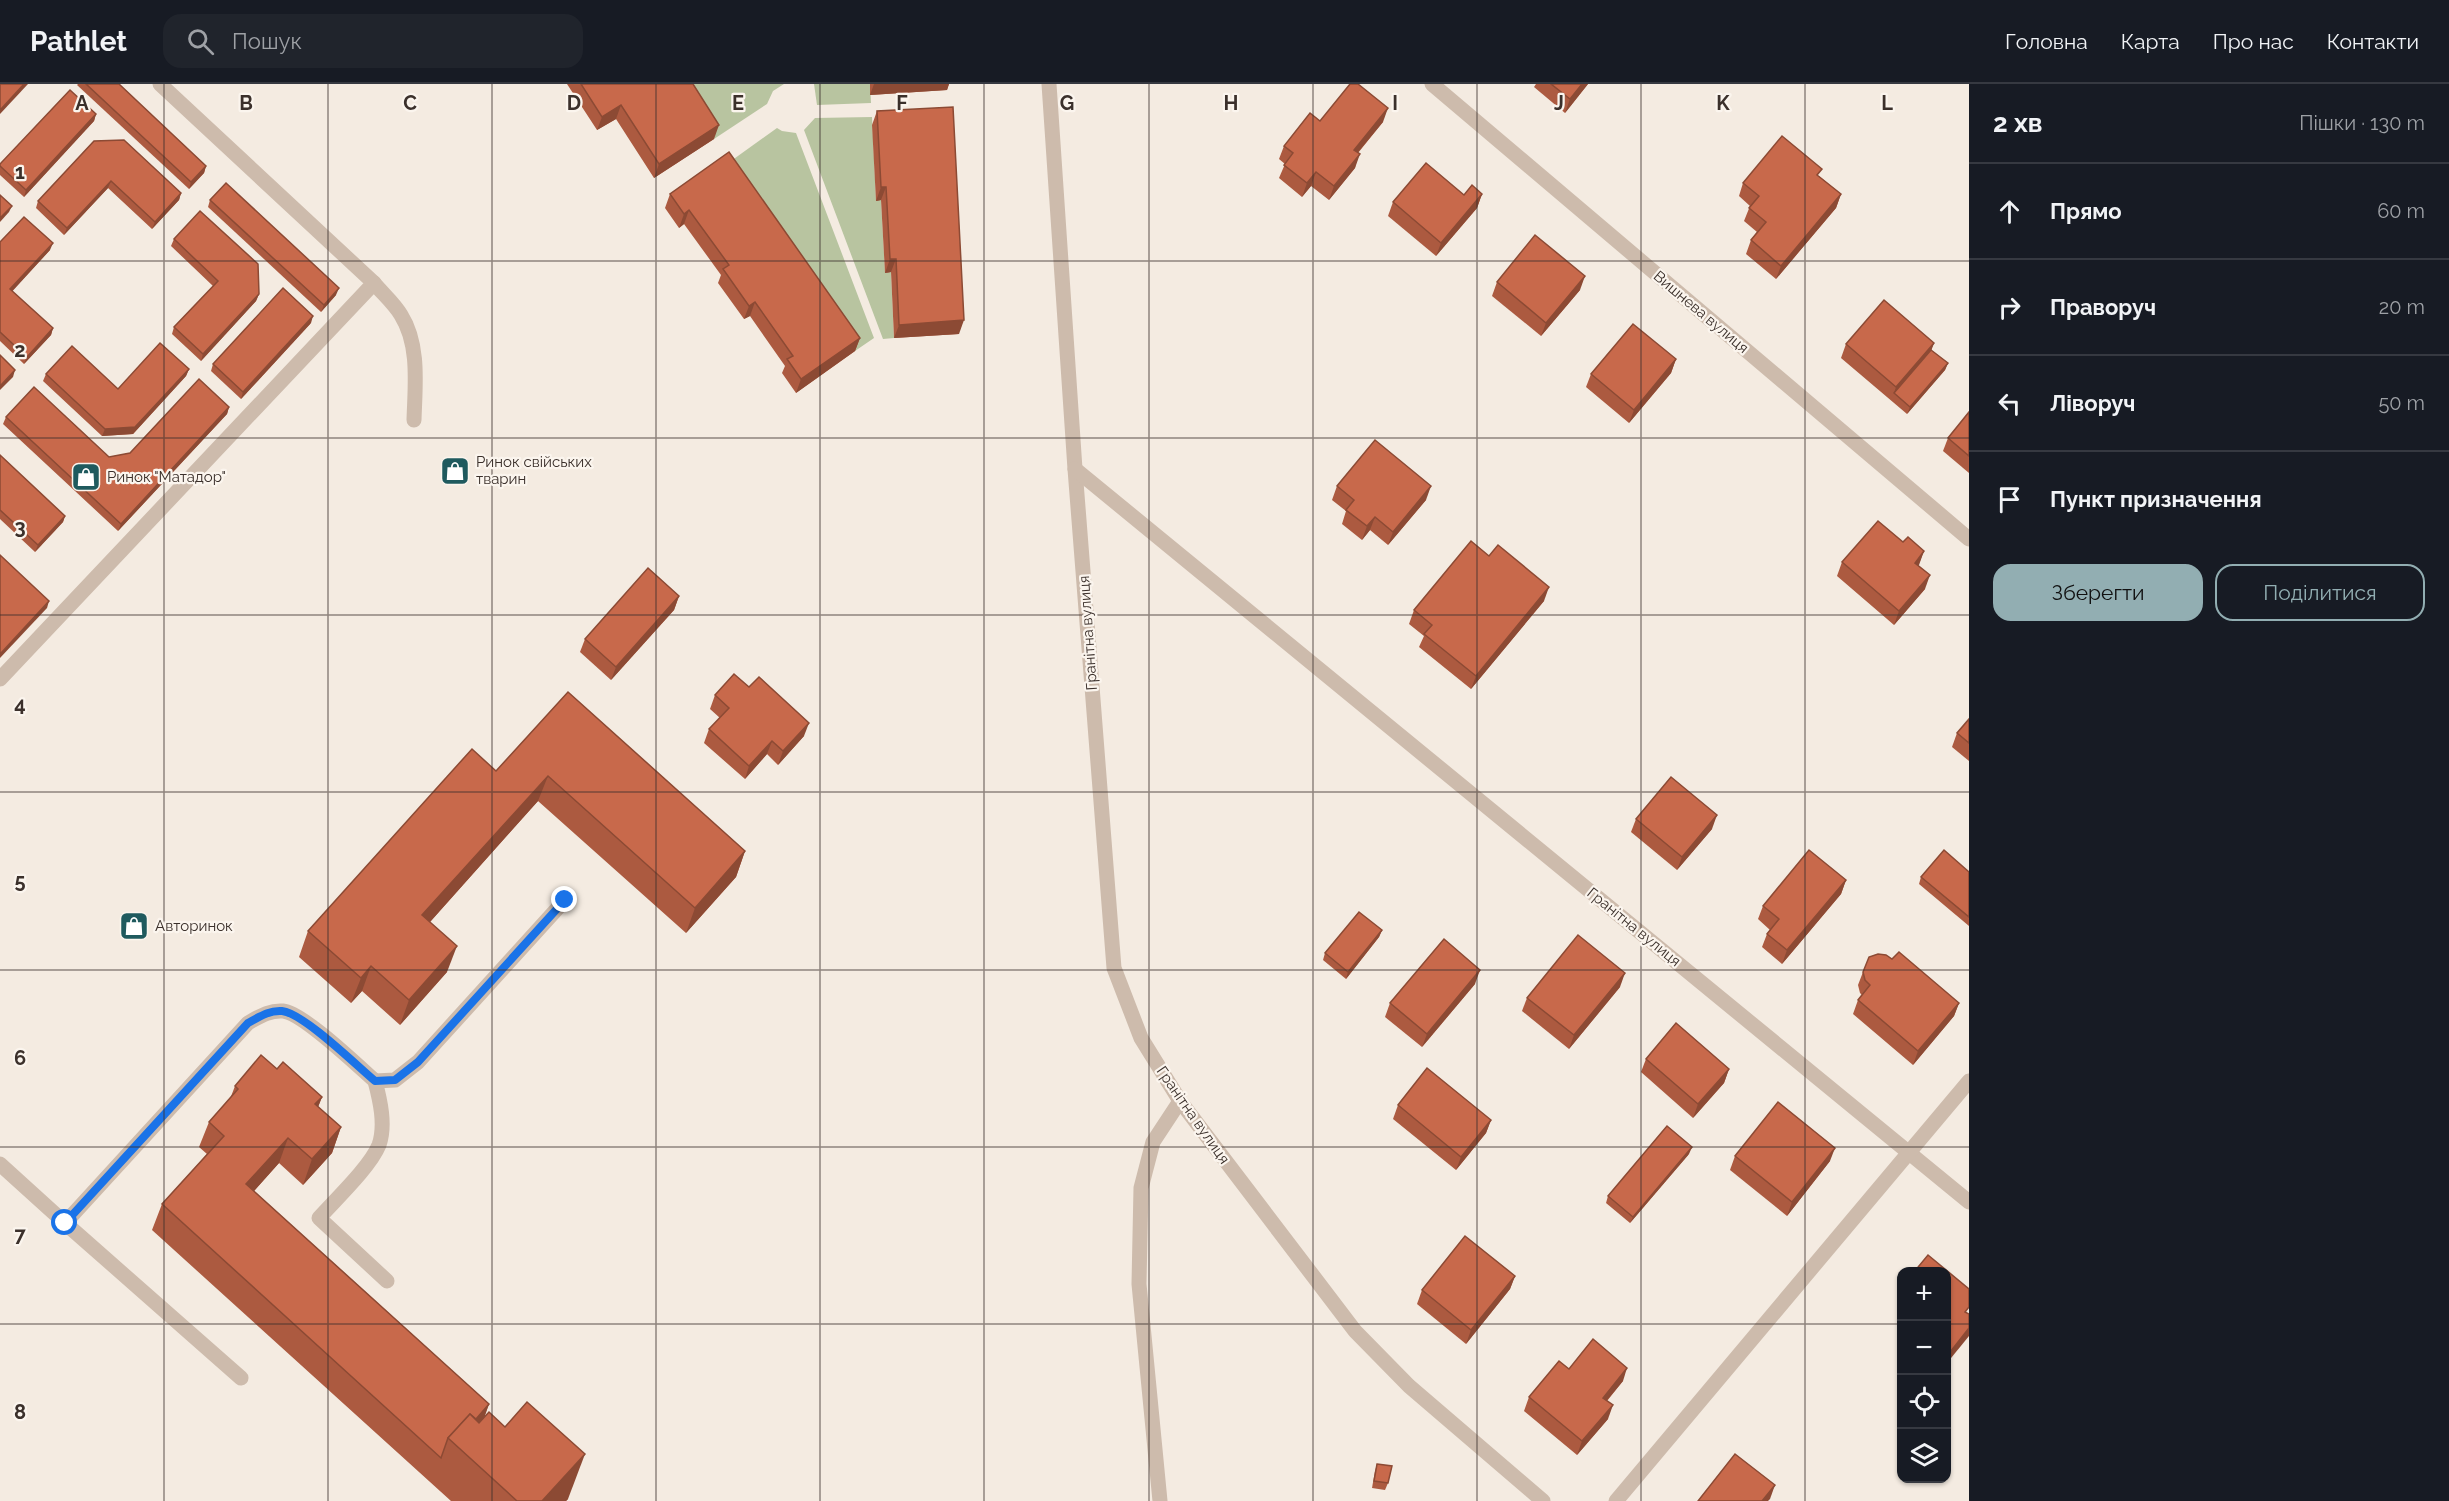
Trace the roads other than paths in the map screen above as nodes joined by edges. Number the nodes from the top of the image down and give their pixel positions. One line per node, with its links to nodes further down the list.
1 (160, 84): 4 (street)
2 (1049, 84): 6 (street, Гранітна вулиця)
3 (1432, 84): 7 (street, Вишнева вулиця)
4 (374, 283): 5 (street); 8 (street)
5 (414, 420)
6 (1075, 469): 12 (street, Гранітна вулиця); 13 (street, Гранітна вулиця)
7 (1969, 539)
8 (0, 679)
9 (565, 900): 10 (street)
10 (375, 1081): 16 (street); 17 (street)
11 (1969, 1081): 13 (street)
12 (1180, 1101): 19 (street); 20 (street, Гранітна вулиця)
13 (1908, 1152): 15 (street, Гранітна вулиця); 21 (street)
14 (0, 1164): 16 (street)
15 (1969, 1202)
16 (65, 1223): 18 (street)
17 (387, 1281)
18 (241, 1378)
19 (1160, 1501)
20 (1543, 1501)
21 (1616, 1501)

